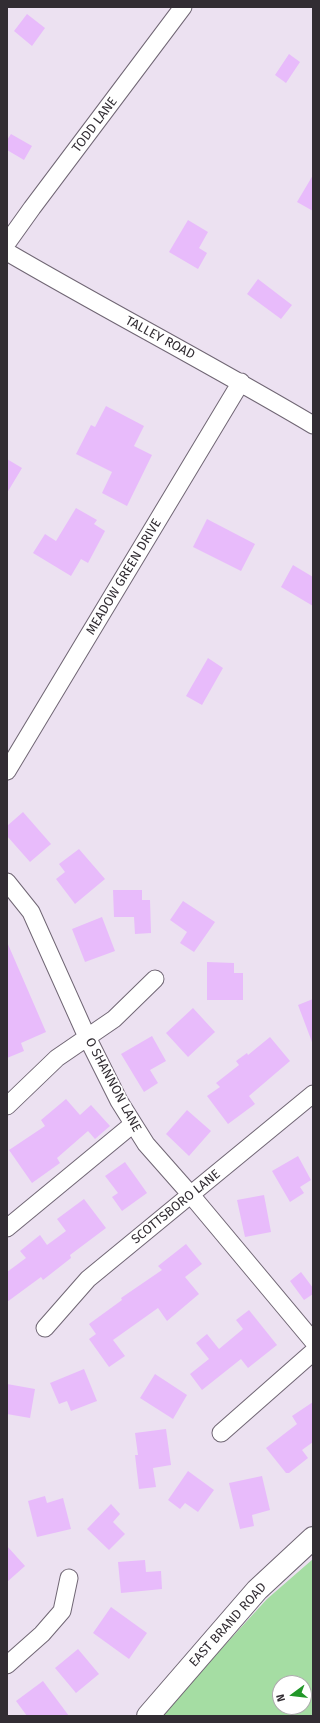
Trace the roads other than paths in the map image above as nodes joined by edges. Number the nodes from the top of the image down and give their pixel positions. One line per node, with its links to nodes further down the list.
1 (183, 7): 2 (street, TODD LANE)
2 (7, 243)
3 (7, 252): 4 (street, TALLEY ROAD)
4 (241, 382): 5 (street, TALLEY ROAD); 6 (street, MEADOW GREEN DRIVE)
5 (313, 425)
6 (7, 771)
7 (7, 882): 9 (street, O SHANNON LANE)
8 (156, 979): 9 (street)
9 (87, 1037): 11 (street); 12 (street, O SHANNON LANE)
10 (313, 1094): 13 (street, SCOTTSBORO LANE)
11 (7, 1106)
12 (133, 1124): 13 (street, O SHANNON LANE); 14 (street)
13 (191, 1195): 15 (street, SCOTTSBORO LANE); 16 (street, O SHANNON LANE)
14 (7, 1228)
15 (45, 1328)
16 (313, 1341)
17 (313, 1352): 18 (street)
18 (221, 1433)
19 (313, 1538): 22 (main road, EAST BRAND ROAD)
20 (69, 1578): 21 (street)
21 (7, 1665)
22 (148, 1716)

